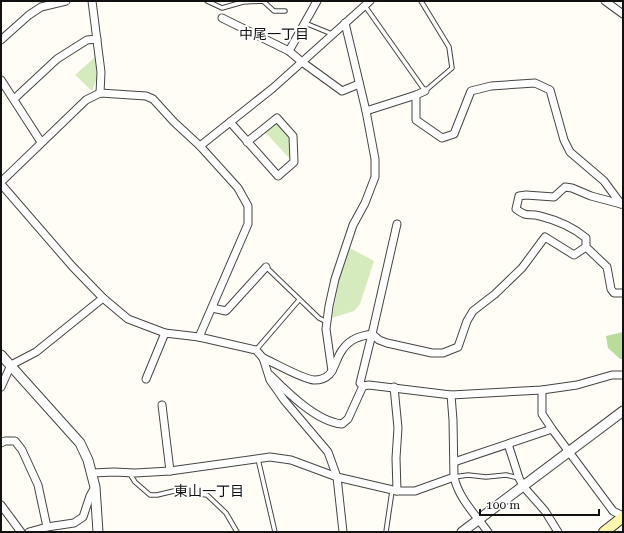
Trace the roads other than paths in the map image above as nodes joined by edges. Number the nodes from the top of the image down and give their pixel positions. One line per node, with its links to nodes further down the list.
1 (66, 1): 16 (street)
2 (92, 1): 15 (street)
3 (207, 1): 9 (lane)
4 (317, 1): 12 (street)
5 (359, 1): 8 (street)
6 (421, 1): 21 (lane)
7 (605, 1): 10 (street)
8 (368, 3): 13 (street); 21 (lane)
9 (285, 11)
10 (623, 14)
11 (222, 18): 17 (street)
12 (305, 23): 14 (lane); 17 (street)
13 (345, 23): 14 (street); 20 (street)
14 (332, 34): 18 (street)
15 (96, 39): 22 (street); 24 (street)
16 (1, 40)
17 (288, 51): 18 (street)
18 (302, 62): 20 (street); 26 (street)
19 (1, 80): 24 (street)
20 (359, 84): 25 (street)
21 (425, 91): 23 (street)
22 (100, 93): 27 (street); 29 (street)
23 (416, 95): 25 (street); 31 (street)
24 (14, 100): 27 (street)
25 (366, 111): 39 (street)
26 (230, 122): 28 (street); 29 (street)
27 (41, 142): 30 (street)
28 (248, 142): 28 (street)
29 (200, 146): 38 (street)
30 (1, 183): 36 (street)
31 (622, 203): 33 (street)
32 (397, 224): 41 (street)
33 (586, 247): 35 (street); 41 (street)
34 (266, 267): 37 (lane); 38 (street)
35 (623, 293)
36 (102, 298): 40 (street); 46 (street)
37 (299, 300): 39 (lane); 43 (lane)
38 (212, 308): 42 (street)
39 (327, 322): 47 (street)
40 (165, 333): 42 (street); 50 (street)
41 (372, 334): 47 (street); 51 (street)
42 (199, 336): 43 (street)
43 (256, 350): 45 (street)
44 (1, 355): 46 (street)
45 (263, 358): 47 (street); 48 (street)
46 (11, 366): 52 (street); 65 (street)
47 (332, 371)
48 (268, 373): 51 (street); 67 (street)
49 (623, 375): 54 (street)
50 (146, 379)
51 (363, 386): 53 (street)
52 (1, 387)
53 (394, 387): 55 (street); 71 (street)
54 (542, 390): 55 (street); 58 (street)
55 (451, 395): 63 (street)
56 (162, 405): 64 (street)
57 (623, 411): 61 (street)
58 (552, 429): 60 (street); 61 (street)
59 (1, 443): 75 (street)
60 (508, 444): 63 (street); 69 (street)
61 (569, 452): 69 (street); 73 (street)
62 (258, 459): 64 (street); 67 (street); 80 (lane)
63 (454, 462): 68 (street)
64 (170, 471): 66 (street)
65 (92, 473): 66 (street); 70 (street)
66 (130, 473): 79 (lane)
67 (337, 477): 71 (street); 81 (street)
68 (454, 477): 69 (lane); 71 (street); 74 (street)
69 (521, 482): 74 (street); 85 (street)
70 (95, 487): 75 (street); 78 (street)
71 (395, 491): 82 (lane)
72 (1, 505): 76 (street)
73 (623, 516): 86 (main road)
74 (479, 520): 83 (street); 84 (street)
75 (47, 527): 77 (street)
76 (21, 532)
77 (29, 532)
78 (98, 532)
79 (236, 532)
80 (275, 532)
81 (343, 532)
82 (386, 532)
83 (462, 532)
84 (488, 532)
85 (558, 532)
86 (604, 532)

